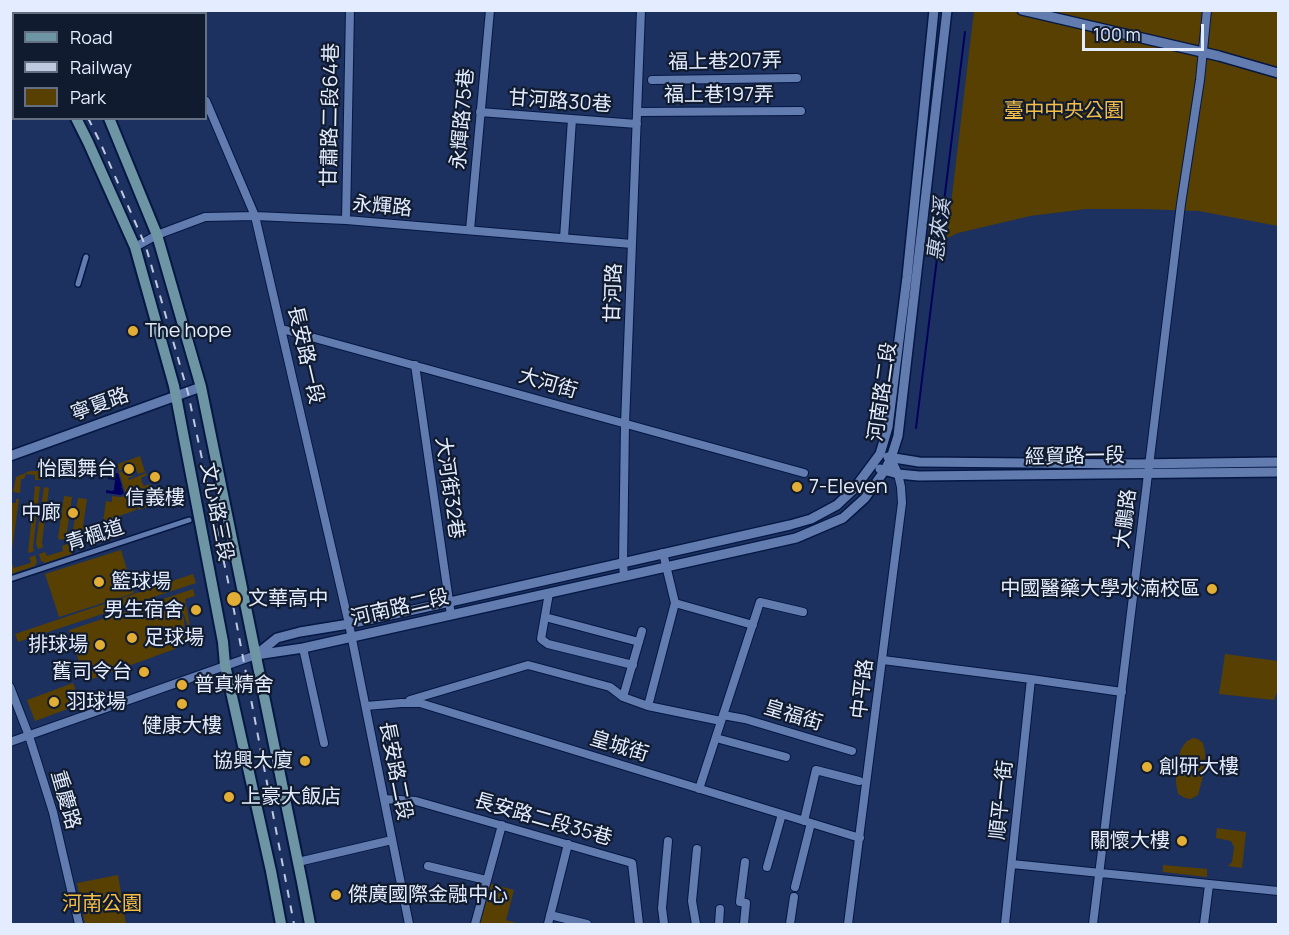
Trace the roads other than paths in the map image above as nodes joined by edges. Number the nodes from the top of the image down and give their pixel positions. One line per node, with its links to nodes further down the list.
1 (350, 10): 21 (street, 甘肅路二段64巷)
2 (490, 10): 14 (street, 永輝路75巷)
3 (641, 10): 15 (street, 甘河路)
4 (934, 10): 34 (street, 河南路二段)
5 (947, 10): 36 (street, 河南路二段)
6 (1022, 10): 8 (street)
7 (1207, 10): 8 (street, 大鵬路)
8 (1203, 52): 9 (street); 38 (street, 大鵬路)
9 (1278, 73)
10 (797, 78): 11 (street, 福上巷207弄)
11 (652, 80)
12 (207, 103): 20 (street, 長安路一段)
13 (801, 111): 15 (street, 福上巷197弄)
14 (480, 112): 16 (street, 甘河路30巷); 22 (street, 永輝路75巷)
15 (637, 112): 19 (street, 甘河路)
16 (572, 119): 19 (street, 甘河路30巷); 24 (street)
17 (77, 120): 26 (main road, 文心路三段)
18 (110, 120): 23 (main road, 文心路三段)
19 (637, 124): 25 (street, 甘河路)
20 (255, 216): 21 (street, 永輝路); 23 (street, 永輝路); 29 (street, 長安路一段)
21 (346, 220): 22 (street, 永輝路)
22 (470, 230): 24 (street, 永輝路)
23 (157, 235): 26 (street, 永輝路); 31 (main road, 文心路三段)
24 (564, 238): 25 (street, 永輝路)
25 (632, 244): 33 (street, 甘河路)
26 (135, 247): 32 (main road, 文心路三段)
27 (86, 257): 28 (street)
28 (78, 284)
29 (282, 329): 30 (street, 大河街); 59 (street, 長安路一段)
30 (415, 365): 33 (street, 大河街); 54 (street, 大河街32巷)
31 (201, 387): 32 (street, 寧夏路); 65 (main road, 文心路三段)
32 (176, 397): 35 (street, 寧夏路); 67 (main road, 文心路三段)
33 (625, 424): 42 (street, 大河街); 49 (street, 甘河路)
34 (880, 454): 36 (street, 經貿路一段); 39 (street, 河南路二段)
35 (10, 456)
36 (891, 458): 38 (street, 經貿路一段); 40 (street, 河南路二段); 43 (street, 中平路)
37 (1278, 462): 38 (street, 經貿路一段)
38 (1149, 464): 44 (street, 大鵬路)
39 (872, 466): 40 (street, 經貿路一段); 48 (street, 河南路二段)
40 (885, 470): 43 (street, 經貿路一段); 50 (street, 河南路二段)
41 (1278, 472): 44 (street, 經貿路一段)
42 (804, 473)
43 (898, 474): 44 (street, 經貿路一段); 66 (street, 中平路)
44 (1148, 474): 71 (street, 大鵬路)
45 (189, 520): 47 (street, 青楓道)
46 (111, 539): 47 (street)
47 (113, 546): 52 (street, 青楓道)
48 (663, 553): 49 (street, 河南路二段); 50 (street)
49 (623, 563): 51 (street, 甘河路); 54 (street, 河南路二段)
50 (665, 567): 51 (street, 河南路二段); 55 (street)
51 (624, 576): 53 (street, 河南路二段)
52 (10, 579)
53 (549, 593): 57 (street, 河南路二段); 58 (street)
54 (450, 602): 57 (street, 大河街32巷); 59 (street, 河南路二段)
55 (675, 603): 60 (street); 75 (street)
56 (803, 612): 60 (street)
57 (451, 615): 62 (street, 河南路二段)
58 (545, 617): 63 (street); 68 (street)
59 (349, 624): 62 (street, 長安路二段); 65 (street, 河南路二段)
60 (753, 625): 76 (street)
61 (642, 631): 63 (street)
62 (352, 637): 64 (street, 河南路二段); 74 (street, 長安路二段)
63 (639, 642): 68 (street)
64 (303, 648): 65 (street, 河南路二段); 80 (street)
65 (256, 655): 67 (street); 94 (main road, 文心路三段)
66 (883, 660): 69 (street); 89 (street, 中平路)
67 (225, 665): 77 (street); 108 (main road, 文心路三段)
68 (633, 665): 72 (street)
69 (1031, 679): 71 (street); 96 (street, 順平一街)
70 (10, 687): 77 (street, 重慶路)
71 (1122, 693): 99 (street, 大鵬路)
72 (623, 697): 73 (street, 皇福街); 75 (street, 皇福街)
73 (401, 703): 74 (street, 皇城街); 84 (street, 皇城街)
74 (366, 706): 85 (street, 長安路二段)
75 (648, 706): 76 (street, 皇福街)
76 (722, 718): 78 (street); 81 (street, 皇福街)
77 (29, 736): 79 (street); 107 (street, 重慶路)
78 (716, 738): 82 (street); 84 (street)
79 (10, 742)
80 (324, 743)
81 (852, 751)
82 (786, 757)
83 (859, 781): 87 (street)
84 (699, 789): 86 (street, 皇城街)
85 (384, 799): 88 (street, 長安路二段35巷); 90 (street, 長安路二段)
86 (782, 814): 87 (street, 皇城街); 98 (street)
87 (807, 822): 89 (street, 皇城街); 102 (street)
88 (502, 825): 92 (street, 長安路二段35巷); 100 (street)
89 (860, 838): 120 (street, 中平路)
90 (392, 840): 94 (street); 110 (street, 長安路二段)
91 (668, 841): 115 (street)
92 (568, 844): 106 (street); 114 (street, 長安路二段35巷)
93 (697, 849): 116 (street)
94 (298, 862): 109 (main road, 文心路三段)
95 (745, 862): 118 (street)
96 (1012, 864): 99 (street); 121 (street, 順平一街)
97 (428, 866): 100 (street)
98 (767, 867)
99 (1099, 874): 101 (street); 122 (street, 大鵬路)
100 (486, 880): 111 (street)
101 (1209, 885): 103 (street); 123 (street)
102 (795, 887)
103 (1278, 891)
104 (794, 897): 119 (street)
105 (720, 909): 117 (street)
106 (550, 915): 112 (street); 113 (street)
107 (79, 924)
108 (281, 924)
109 (310, 924)
110 (409, 924)
111 (475, 924)
112 (548, 924)
113 (587, 924)
114 (639, 924)
115 (664, 924)
116 (696, 924)
117 (719, 924)
118 (744, 924)
119 (790, 924)
120 (848, 924)
121 (1005, 924)
122 (1093, 924)
123 (1204, 924)

